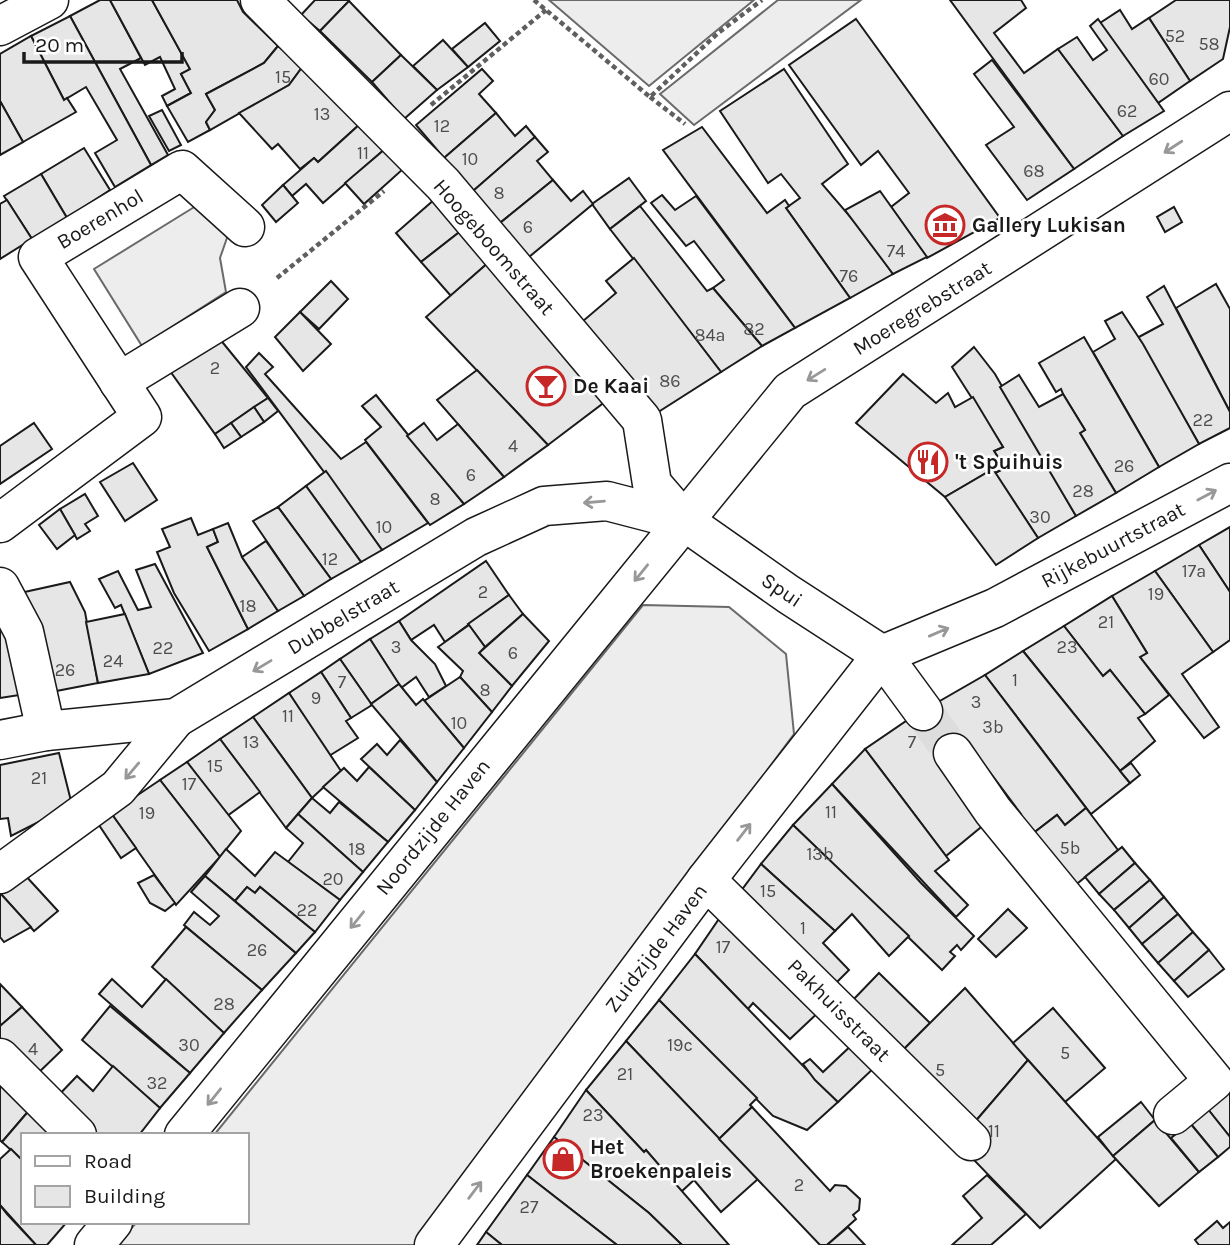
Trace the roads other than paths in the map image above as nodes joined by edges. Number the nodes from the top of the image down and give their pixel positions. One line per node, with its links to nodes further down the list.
1 (49, 0): 3 (street)
2 (260, 0): 9 (street, Hoogeboomstraat)
3 (0, 26)
4 (1230, 111): 9 (street, Moeregrebstraat, one-way to 9)
5 (245, 227): 7 (street, Boerenhol)
6 (240, 308): 7 (street)
7 (119, 382): 10 (street, Boerenhol)
8 (1230, 483): 12 (street, Rijkebuurtstraat, one-way to 8)
9 (684, 520): 13 (street, Spui); 15 (street, Dubbelstraat, one-way to 15); 24 (street, Noordzijde Haven, one-way to 24)
10 (0, 523)
11 (0, 587): 16 (street)
12 (995, 608): 13 (street, Zuidzijde Haven, one-way to 12)
13 (883, 655): 14 (street); 20 (street, Zuidzijde Haven, one-way to 13)
14 (923, 711)
15 (176, 718): 16 (street, Dubbelstraat); 19 (street, one-way to 19)
16 (46, 731): 17 (street, Dubbelstraat)
17 (0, 740)
18 (953, 753): 22 (street)
19 (0, 874)
20 (706, 880): 25 (street, Pakhuisstraat); 28 (street, Zuidzijde Haven, one-way to 20)
21 (0, 1058): 23 (street)
22 (1173, 1115)
23 (75, 1133)
24 (186, 1133)
25 (971, 1140)
26 (111, 1224): 27 (street)
27 (94, 1245)
28 (434, 1245)

